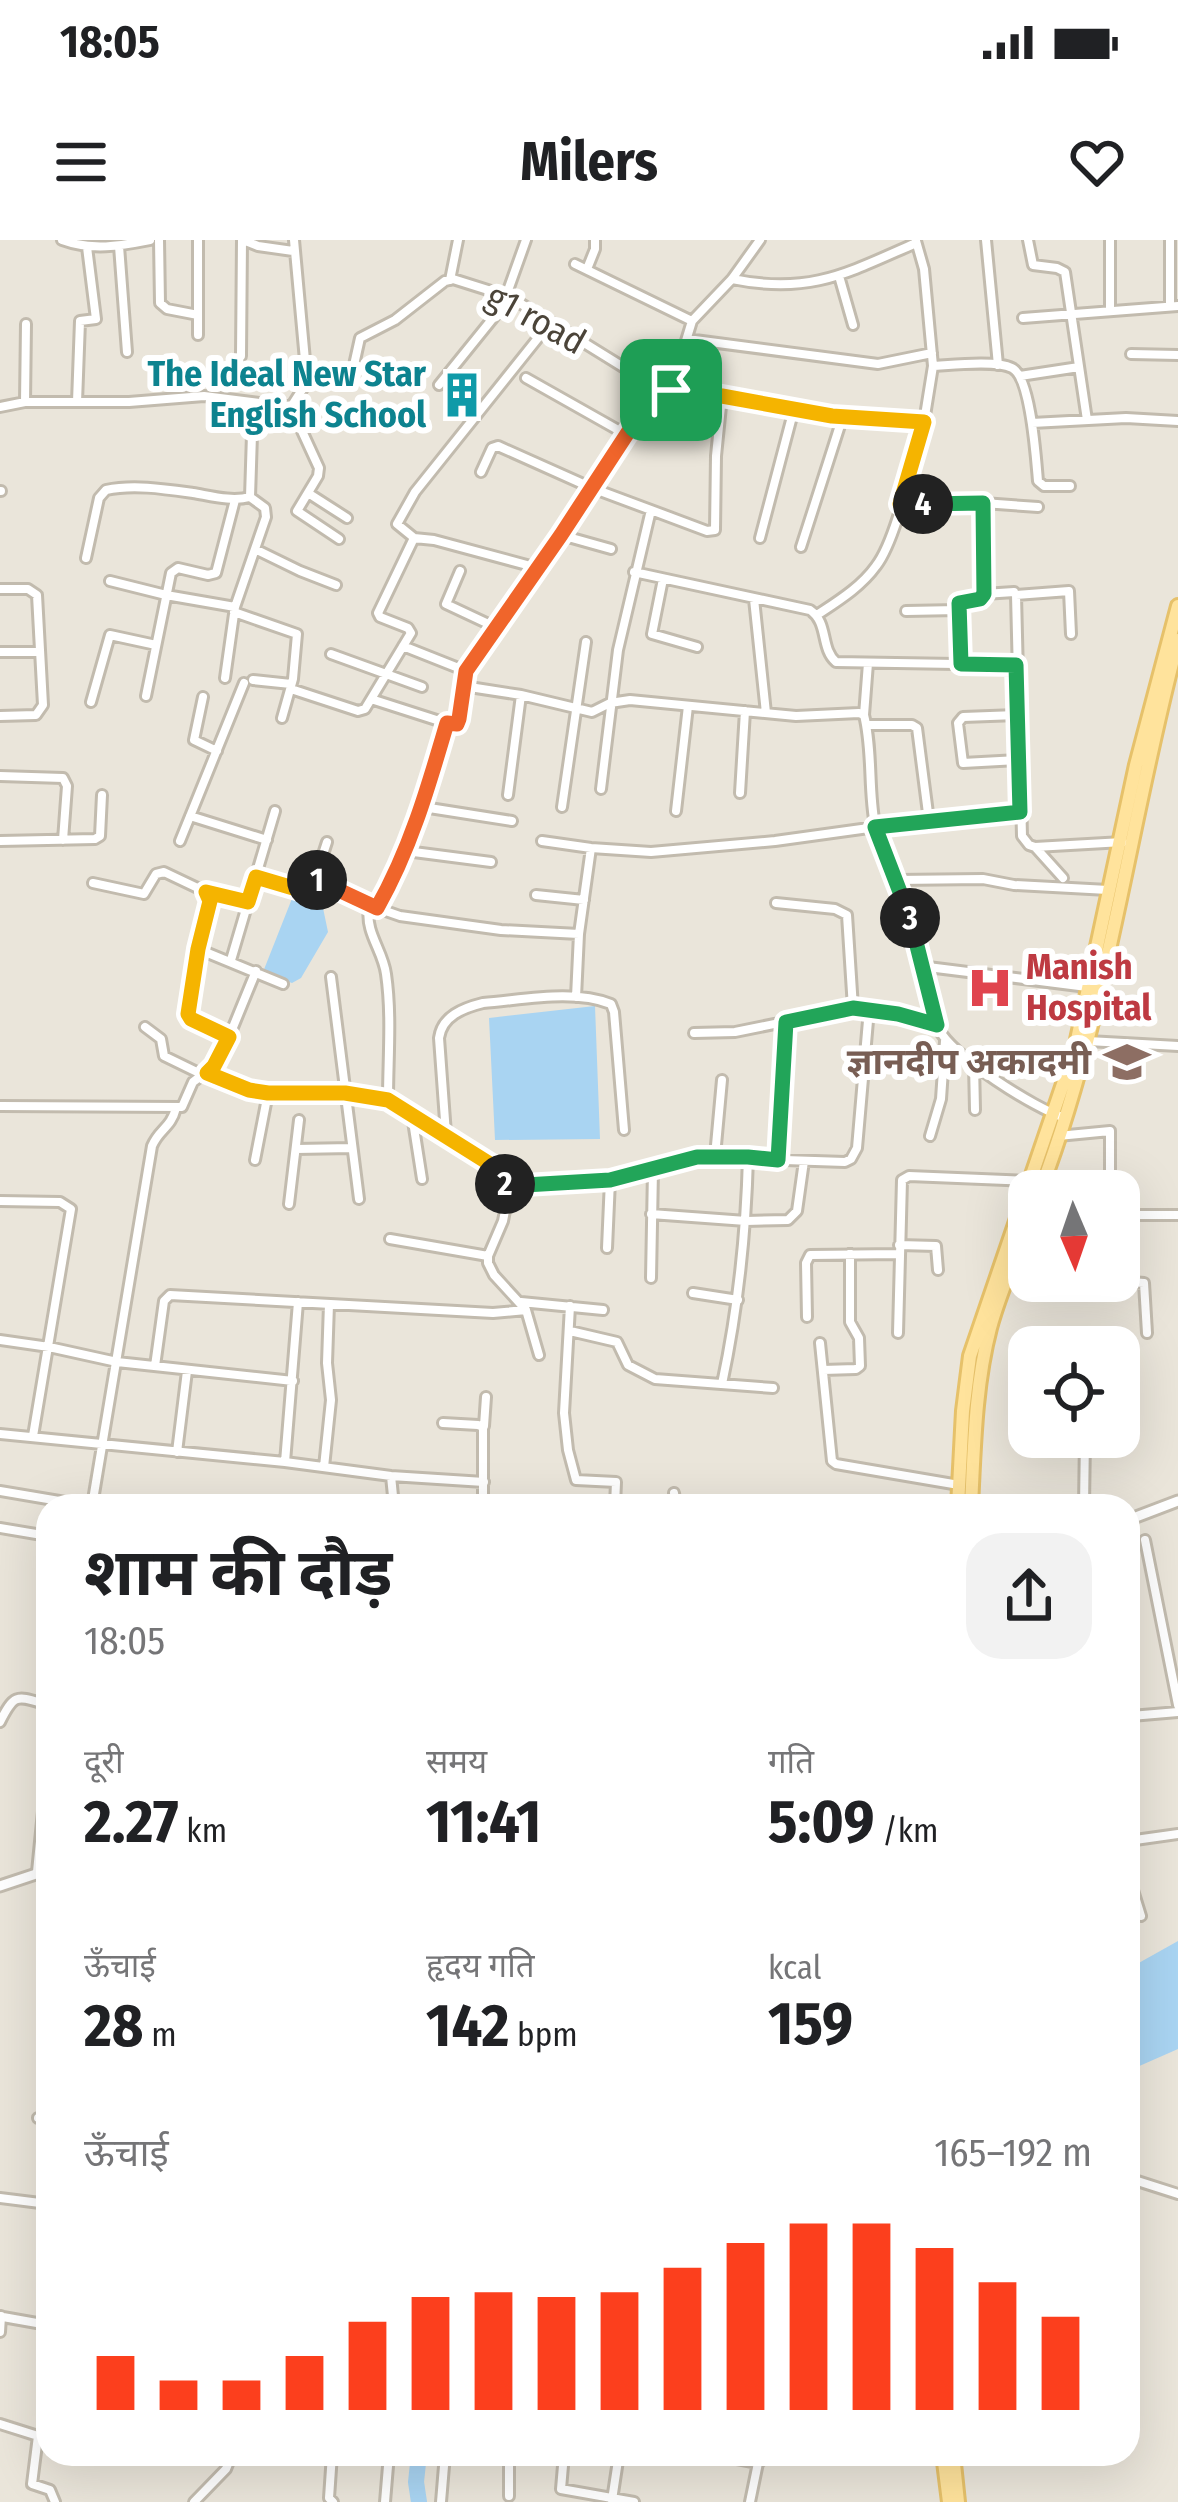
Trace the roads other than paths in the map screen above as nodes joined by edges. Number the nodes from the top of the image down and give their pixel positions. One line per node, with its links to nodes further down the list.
1 (62, 240): 16 (street)
2 (154, 240): 15 (street); 26 (street)
3 (198, 240): 26 (street)
4 (242, 240): 17 (street); 39 (street)
5 (294, 240): 17 (street)
6 (458, 240): 22 (street)
7 (526, 240): 23 (street)
8 (595, 240): 19 (street)
9 (760, 240): 21 (street)
10 (986, 240): 41 (street)
11 (1028, 240): 27 (street)
12 (1110, 240): 25 (street)
13 (1170, 240): 24 (street)
14 (916, 242): 20 (street); 36 (street)
15 (119, 246): 16 (street); 35 (street)
16 (87, 248): 51 (street)
17 (293, 251): 45 (street)
18 (574, 264): 19 (street)
19 (592, 272): 29 (street)
20 (839, 276): 21 (street); 32 (street)
21 (732, 279): 29 (street)
22 (450, 280): 23 (street, g1 road); 45 (street, g1 road)
23 (508, 297): 30 (street, g1 road); 46 (street)
24 (1174, 306): 25 (street)
25 (1110, 311): 27 (street)
26 (198, 315): 33 (street)
27 (1072, 315): 28 (street); 42 (street)
28 (1022, 318)
29 (692, 322): 34 (street)
30 (550, 323): 47 (street, g1 road); 74 (street)
31 (26, 324): 50 (street)
32 (854, 326)
33 (198, 334)
34 (686, 339): 36 (street); 48 (street)
35 (127, 352)
36 (932, 352): 40 (street)
37 (1131, 354): 38 (street)
38 (1178, 355)
39 (241, 356)
40 (933, 365): 41 (street); 59 (street)
41 (998, 365): 43 (street)
42 (1079, 367): 43 (street); 57 (street)
43 (1020, 376): 60 (street)
44 (526, 378): 61 (street)
45 (307, 382): 54 (street, g1 road)
46 (439, 386)
47 (657, 388): 48 (street, g1 road); 61 (street)
48 (671, 390): 49 (street, g1 road)
49 (722, 396): 55 (street, g1 road); 71 (street)
50 (25, 402): 51 (street); 53 (street)
51 (77, 402): 52 (street)
52 (253, 403): 54 (street); 66 (street)
53 (0, 406)
54 (291, 407): 65 (street)
55 (794, 410): 56 (street, g1 road); 75 (street)
56 (843, 416): 59 (street, g1 road); 77 (street)
57 (1087, 420): 58 (street); 60 (street)
58 (1178, 421)
59 (924, 422): 69 (street)
60 (1032, 423): 63 (street)
61 (627, 435): 64 (street)
62 (481, 472): 64 (street)
63 (1070, 486)
64 (592, 488): 71 (street); 73 (street)
65 (307, 492): 72 (street); 76 (street)
66 (250, 497): 67 (street); 78 (street)
67 (235, 500): 80 (street); 90 (street)
68 (983, 503): 69 (street); 70 (street); 89 (street)
69 (900, 504): 96 (street)
70 (1038, 507)
71 (651, 510): 83 (street)
72 (347, 518)
73 (561, 535): 79 (street); 81 (street)
74 (414, 538): 81 (street); 102 (street)
75 (760, 538)
76 (339, 539)
77 (801, 547)
78 (255, 549): 86 (street); 93 (street)
79 (611, 549)
80 (86, 557)
81 (538, 568): 97 (street)
82 (460, 571): 97 (street)
83 (634, 572): 84 (street); 122 (street)
84 (663, 579): 91 (street); 103 (street)
85 (110, 581): 90 (street)
86 (336, 585)
87 (0, 589): 105 (street)
88 (1014, 592): 89 (street)
89 (984, 594): 94 (street)
90 (166, 595): 93 (street); 101 (street)
91 (754, 599): 96 (street); 126 (street)
92 (1178, 606): 154 (main road)
93 (234, 610): 112 (street); 113 (street)
94 (958, 610): 95 (street); 108 (street)
95 (906, 611)
96 (818, 615): 107 (street)
97 (495, 627): 110 (street)
98 (1071, 634): 109 (street)
99 (1178, 640): 114 (main road)
100 (586, 642): 124 (street)
101 (156, 645): 118 (street); 121 (street)
102 (403, 646): 110 (street); 111 (street)
103 (697, 647)
104 (0, 652): 105 (street)
105 (41, 652): 127 (street)
106 (331, 654): 111 (street)
107 (868, 663): 108 (street); 130 (street)
108 (961, 664): 109 (street)
109 (1016, 665): 128 (street)
110 (466, 671): 115 (street)
111 (385, 673): 116 (street); 120 (street)
112 (225, 678)
113 (293, 679): 120 (street); 129 (street); 132 (street)
114 (1173, 681): 154 (main road)
115 (463, 686): 117 (street); 131 (street)
116 (422, 687)
117 (521, 695): 124 (street); 138 (street)
118 (146, 696)
119 (202, 697): 132 (street)
120 (371, 699): 131 (street)
121 (91, 703)
122 (610, 703): 123 (street); 124 (street); 135 (street)
123 (688, 706): 125 (street); 142 (street)
124 (576, 710): 140 (street)
125 (745, 712): 126 (street); 136 (street)
126 (766, 713): 130 (street)
127 (0, 716)
128 (1017, 716): 133 (street); 133 (street)
129 (282, 718)
130 (865, 720): 146 (street); 147 (street)
131 (447, 723): 139 (street)
132 (218, 751): 144 (street)
133 (1019, 760): 143 (street)
134 (0, 776): 148 (street)
135 (601, 789)
136 (740, 793)
137 (102, 795): 148 (street)
138 (508, 795)
139 (423, 806): 145 (street); 157 (street)
140 (562, 807)
141 (275, 811): 149 (street)
142 (676, 811)
143 (1020, 812): 146 (street); 155 (street)
144 (190, 817): 149 (street); 151 (street)
145 (512, 821)
146 (929, 821): 147 (street)
147 (875, 827): 156 (street); 162 (street)
148 (63, 840): 150 (street)
149 (266, 840): 159 (street)
150 (0, 841)
151 (180, 841)
152 (542, 841): 156 (street)
153 (327, 842): 161 (street)
154 (1125, 842): 155 (street); 164 (main road); 178 (main road)
155 (1036, 847): 160 (street)
156 (591, 848): 167 (street)
157 (406, 851): 158 (street); 170 (street)
158 (491, 862)
159 (256, 877): 161 (street); 168 (street)
160 (1063, 878)
161 (316, 879): 170 (street)
162 (896, 880): 164 (street); 174 (street)
163 (93, 883): 165 (street)
164 (1110, 890): 178 (main road)
165 (206, 892): 168 (street); 172 (street)
166 (536, 895): 167 (street)
167 (584, 900): 171 (street)
168 (248, 902): 173 (street)
169 (776, 904): 180 (street)
170 (377, 908): 171 (street); 195 (street)
171 (579, 934): 179 (street)
172 (198, 949): 173 (street); 186 (street)
173 (231, 960): 175 (street)
174 (920, 966): 178 (street); 183 (street)
175 (256, 971): 177 (street); 186 (street)
176 (331, 977): 194 (street)
177 (283, 983)
178 (1095, 988): 188 (main road); 200 (main road)
179 (576, 997): 202 (street); 203 (street)
180 (853, 1008): 181 (street); 182 (street)
181 (869, 1009): 183 (street); 212 (street)
182 (786, 1022): 185 (street); 211 (street)
183 (937, 1025): 187 (street)
184 (145, 1028): 191 (street)
185 (694, 1033)
186 (229, 1037): 191 (street)
187 (945, 1039): 190 (street); 204 (street)
188 (1088, 1041): 189 (street); 200 (main road)
189 (1178, 1046)
190 (974, 1063): 198 (street); 200 (street)
191 (205, 1074): 193 (street); 197 (street)
192 (722, 1080): 208 (street)
193 (268, 1093): 194 (street); 210 (street)
194 (345, 1093): 195 (street); 206 (street)
195 (388, 1100): 199 (street)
196 (0, 1106): 197 (street)
197 (176, 1108): 253 (street)
198 (975, 1110)
199 (412, 1113): 203 (street); 217 (street)
200 (1060, 1117): 205 (main road); 214 (main road)
201 (299, 1120): 207 (street)
202 (624, 1130)
203 (446, 1134): 220 (street)
204 (930, 1136)
205 (1058, 1136): 215 (main road); 216 (street)
206 (352, 1148): 207 (street); 221 (street)
207 (296, 1149): 223 (street)
208 (715, 1156): 209 (street); 213 (street)
209 (748, 1157): 211 (street); 227 (street)
210 (254, 1160)
211 (778, 1160): 212 (street)
212 (804, 1160): 227 (street)
213 (653, 1170): 218 (street); 224 (street)
214 (1044, 1170)
215 (1045, 1170)
216 (1110, 1170)
217 (422, 1179)
218 (610, 1180): 220 (street); 229 (street)
219 (1008, 1183): 230 (street)
220 (509, 1190): 233 (street)
221 (359, 1198)
222 (0, 1201): 251 (street)
223 (289, 1204)
224 (651, 1214): 227 (street); 235 (street)
225 (1140, 1215): 226 (street)
226 (1178, 1215)
227 (746, 1220): 239 (street)
228 (390, 1239): 233 (street)
229 (607, 1248)
230 (899, 1250): 231 (street); 234 (street); 247 (street)
231 (850, 1254): 245 (street); 255 (street)
232 (1008, 1255): 272 (main road)
233 (488, 1256): 242 (street)
234 (938, 1270)
235 (651, 1278)
236 (1007, 1279): 279 (main road)
237 (1140, 1283): 248 (street)
238 (693, 1293): 239 (street)
239 (738, 1300): 258 (street)
240 (298, 1302): 241 (street); 254 (street); 257 (street)
241 (329, 1304): 242 (street); 269 (street)
242 (523, 1306): 243 (street); 252 (street)
243 (570, 1306): 244 (street); 246 (street)
244 (603, 1310)
245 (806, 1317)
246 (570, 1330): 258 (street); 277 (street)
247 (898, 1333)
248 (1148, 1333)
249 (0, 1340): 251 (street)
250 (820, 1343): 255 (street)
251 (49, 1347): 253 (street); 264 (street)
252 (539, 1354)
253 (118, 1362): 254 (street); 265 (street)
254 (154, 1366): 256 (street)
255 (823, 1370): 272 (street)
256 (187, 1371): 257 (street); 266 (street)
257 (293, 1381): 268 (street)
258 (722, 1384): 259 (street)
259 (773, 1388)
260 (485, 1397): 262 (street)
261 (443, 1423): 262 (street)
262 (483, 1427): 271 (street)
263 (0, 1433): 264 (street)
264 (33, 1436): 265 (street)
265 (103, 1444): 266 (street); 274 (street)
266 (178, 1452): 268 (street)
267 (1085, 1458): 280 (street)
268 (285, 1462): 269 (street)
269 (324, 1468): 270 (street)
270 (391, 1476): 271 (street); 275 (street)
271 (484, 1482): 276 (street)
272 (959, 1485): 278 (main road)
273 (0, 1492): 281 (street)
274 (93, 1494)
275 (393, 1494)
276 (484, 1494)
277 (616, 1494)
278 (959, 1494)
279 (972, 1494)
280 (1084, 1494)
281 (36, 1498)
282 (1178, 1501): 283 (street)
283 (1140, 1515)
284 (0, 1528): 285 (street)
285 (36, 1534)
286 (1145, 1540): 288 (street)
287 (36, 1701): 290 (street)
288 (1178, 1709): 289 (street)
289 (1140, 1715)
290 (0, 1722)
291 (1178, 1834): 292 (street)
292 (1140, 1839)
293 (36, 1873): 294 (street)
294 (0, 1886)
295 (1140, 1913): 296 (street)
296 (1141, 1916)
297 (1140, 2182): 298 (street)
298 (1178, 2194)
299 (0, 2198): 300 (street)
300 (36, 2202)
301 (2, 2316): 302 (street); 303 (street)
302 (36, 2322)
303 (0, 2332)
304 (0, 2424): 305 (street)
305 (36, 2435)
306 (36, 2452): 319 (street)
307 (227, 2466): 320 (street)
308 (331, 2466): 321 (street)
309 (388, 2466): 322 (street)
310 (444, 2466): 323 (street)
311 (508, 2466): 317 (street)
312 (563, 2466): 318 (street)
313 (617, 2466): 318 (street)
314 (757, 2466): 325 (street)
315 (944, 2466): 326 (main road)
316 (954, 2466): 327 (main road)
317 (509, 2496)
318 (612, 2500): 324 (street)
319 (55, 2502)
320 (194, 2502)
321 (333, 2502)
322 (385, 2502)
323 (440, 2502)
324 (634, 2502)
325 (750, 2502)
326 (949, 2502)
327 (958, 2502)

